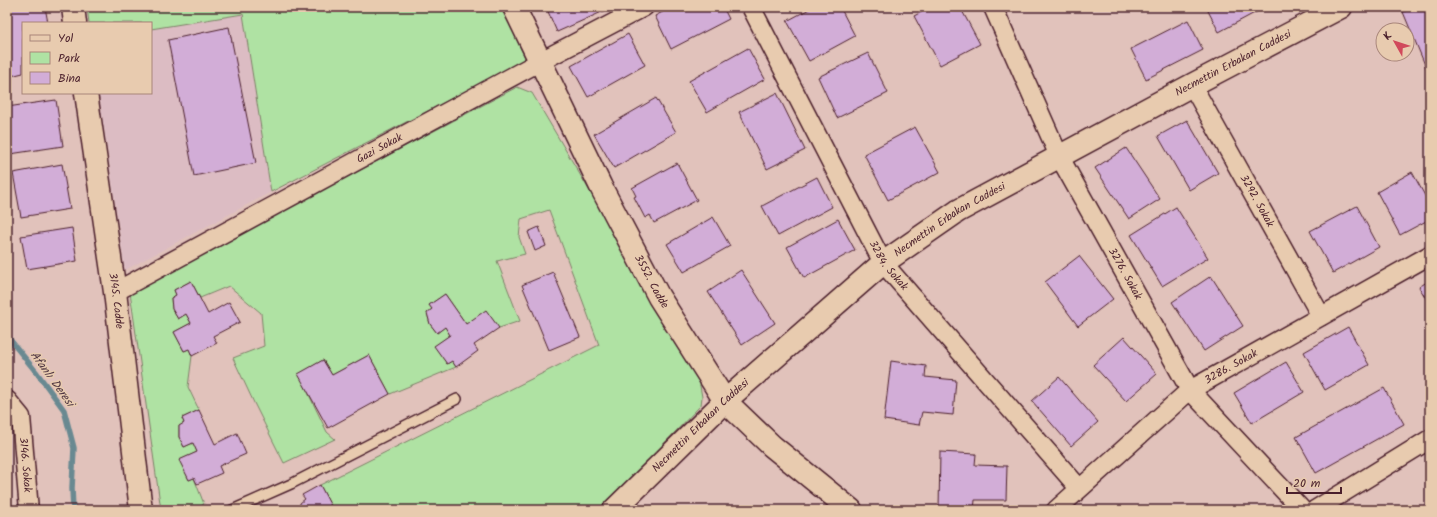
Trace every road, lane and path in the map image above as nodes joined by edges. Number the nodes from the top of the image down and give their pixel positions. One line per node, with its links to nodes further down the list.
1 (73, 7): 7 (street)
2 (514, 7): 8 (street, 3552. Cadde)
3 (644, 7): 8 (street, Gazi Sokak)
4 (751, 7): 13 (street, 3284. Sokak)
5 (993, 7): 11 (street, 3276. Sokak)
6 (1341, 7): 9 (street, Necmettin Erbakan Caddesi)
7 (75, 22)
8 (541, 61): 14 (street, Gazi Sokak); 19 (street, 3552. Cadde)
9 (1192, 85): 11 (street, Necmettin Erbakan Caddesi); 15 (street, 3292. Sokak)
10 (86, 94): 14 (street, 3145. Cadde)
11 (1059, 156): 13 (street, Necmettin Erbakan Caddesi); 16 (street, 3276. Sokak)
12 (1430, 255): 15 (street, 3286. Sokak)
13 (883, 263): 19 (street, Necmettin Erbakan Caddesi); 21 (street, 3284. Sokak)
14 (115, 292): 23 (street, 3145. Cadde)
15 (1322, 316): 16 (street, 3286. Sokak)
16 (1190, 390): 21 (street, 3286. Sokak); 28 (street, 3276. Sokak)
17 (457, 399): 24 (lane)
18 (7, 400): 22 (street, 3146. Sokak)
19 (725, 401): 25 (street, Necmettin Erbakan Caddesi); 26 (street, 3552. Cadde)
20 (1430, 439): 29 (street)
21 (1079, 488): 27 (street, 3286. Sokak)
22 (29, 510)
23 (141, 510)
24 (232, 510)
25 (614, 510)
26 (851, 510)
27 (1056, 510)
28 (1302, 510)
29 (1315, 510)

